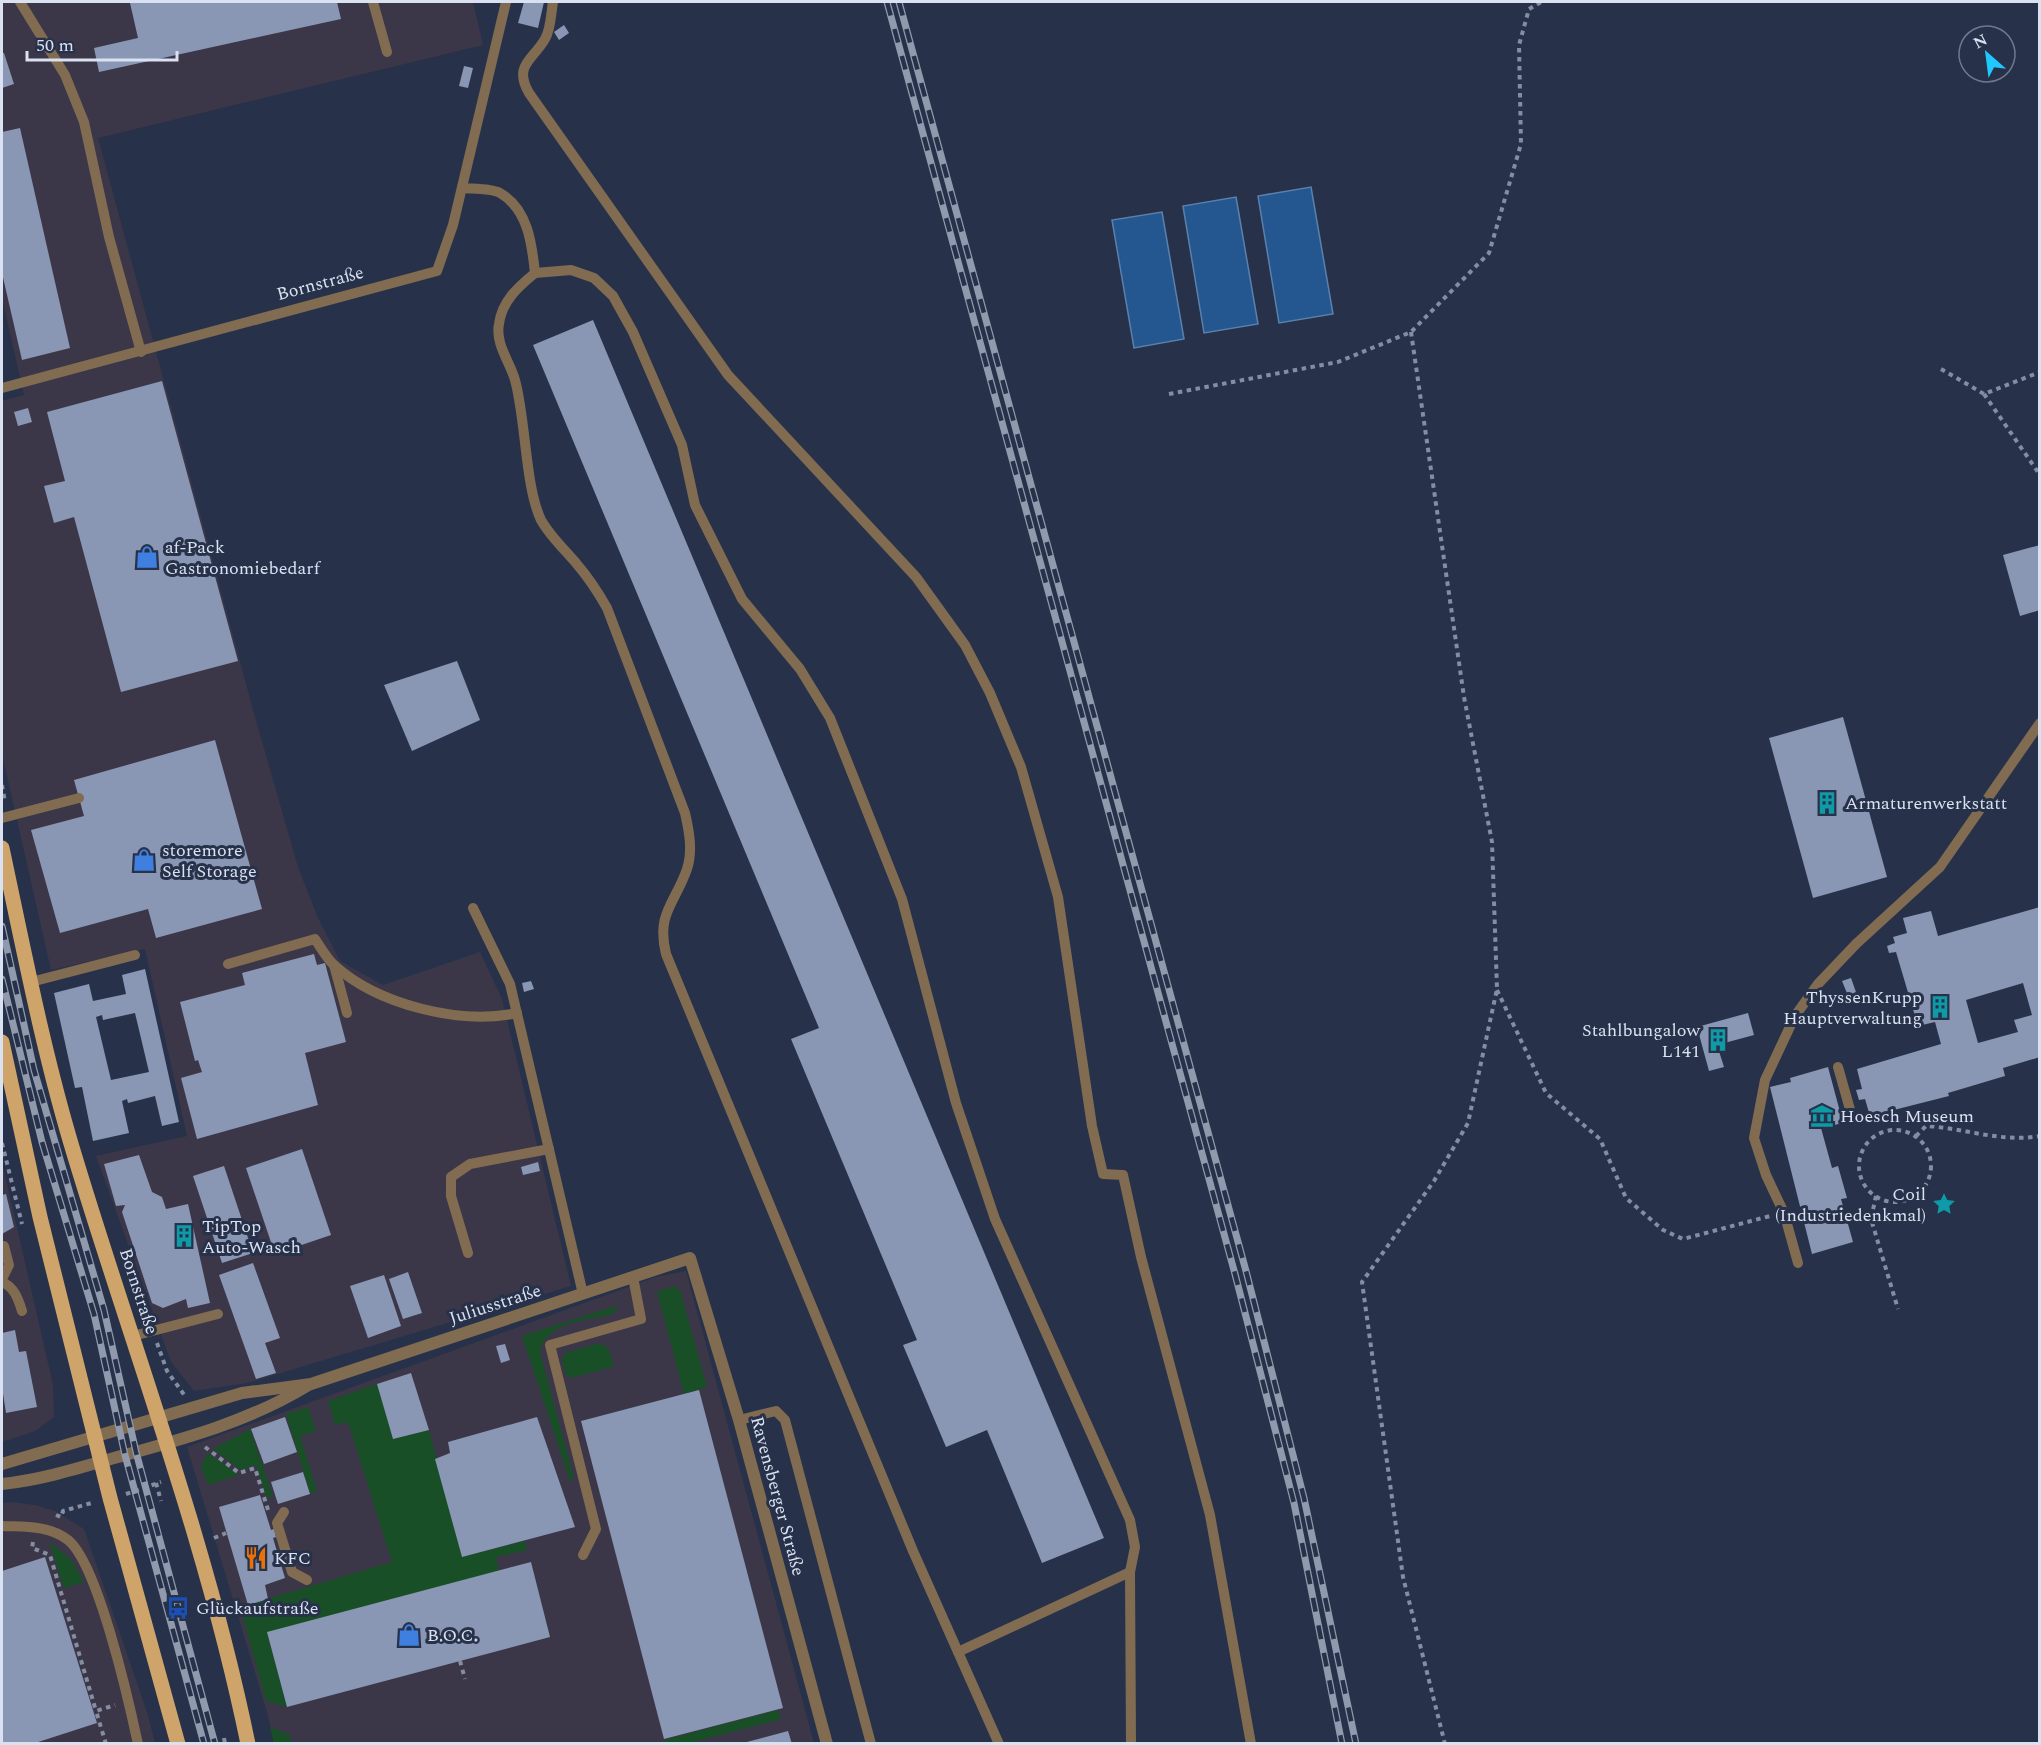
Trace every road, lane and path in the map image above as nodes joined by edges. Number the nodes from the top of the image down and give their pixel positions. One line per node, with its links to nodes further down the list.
1 (20, 2): 10 (lane)
2 (373, 2): 6 (lane)
3 (506, 2): 7 (lane, Bornstraße)
4 (554, 2): 85 (lane)
5 (1541, 2): 9 (path)
6 (387, 52)
7 (462, 188): 8 (lane); 10 (lane, Bornstraße)
8 (535, 273): 69 (lane); 71 (lane)
9 (1411, 332): 14 (path); 27 (path)
10 (141, 352): 13 (lane, Bornstraße)
11 (1941, 369): 15 (path)
12 (2040, 372): 15 (path)
13 (2, 388)
14 (1169, 394)
15 (1984, 394): 16 (path)
16 (2040, 475)
17 (2040, 723): 37 (lane)
18 (2, 785): 20 (path)
19 (79, 798): 20 (lane)
20 (5, 817)
21 (2, 848): 26 (main road, Bornstraße)
22 (473, 908): 29 (lane)
23 (135, 955): 26 (lane)
24 (228, 964): 25 (lane)
25 (334, 965): 28 (lane); 29 (lane)
26 (31, 982): 50 (main road, Bornstraße)
27 (1497, 989): 37 (path); 86 (path)
28 (347, 1013)
29 (517, 1013): 35 (lane)
30 (2, 1042): 55 (main road)
31 (1838, 1067): 32 (lane)
32 (1853, 1120)
33 (1916, 1136): 34 (path); 36 (path); 36 (path)
34 (2040, 1136)
35 (549, 1149): 39 (lane); 45 (lane)
36 (1876, 1196): 46 (path)
37 (1784, 1213): 41 (lane)
38 (4, 1246): 44 (lane)
39 (468, 1253)
40 (690, 1258): 43 (street, Juliusstraße); 54 (street, Ravensberger Straße)
41 (1798, 1263)
42 (130, 1266): 49 (path)
43 (633, 1277): 45 (street, Juliusstraße); 68 (lane)
44 (2, 1281): 47 (lane)
45 (583, 1294): 51 (street, Juliusstraße)
46 (1898, 1309)
47 (22, 1311)
48 (218, 1314): 49 (lane)
49 (153, 1330): 50 (lane); 52 (path)
50 (133, 1336): 53 (main road, Bornstraße)
51 (311, 1384): 52 (street, Juliusstraße); 56 (street, Juliusstraße)
52 (189, 1409): 53 (street, Juliusstraße)
53 (159, 1417): 55 (street, Juliusstraße); 56 (main road, Bornstraße)
54 (739, 1420): 81 (street, Ravensberger Straße); 82 (lane)
55 (95, 1435): 58 (main road); 59 (street)
56 (168, 1444): 58 (street, Juliusstraße); 80 (main road, Bornstraße)
57 (204, 1446): 64 (path)
58 (102, 1462): 61 (street); 78 (main road)
59 (2, 1464)
60 (156, 1483): 62 (path)
61 (2, 1484)
62 (161, 1501)
63 (284, 1512): 70 (lane)
64 (267, 1516)
65 (2, 1526): 74 (lane)
66 (226, 1533): 67 (path)
67 (214, 1538)
68 (583, 1555)
69 (1130, 1572): 71 (lane); 84 (lane)
70 (307, 1580)
71 (958, 1652): 83 (lane)
72 (460, 1661): 73 (path)
73 (465, 1678)
74 (129, 1701): 76 (path); 77 (lane)
75 (224, 1738): 79 (path)
76 (106, 1743)
77 (138, 1743)
78 (178, 1743)
79 (225, 1743)
80 (248, 1743)
81 (827, 1743)
82 (871, 1743)
83 (999, 1743)
84 (1131, 1743)
85 (1251, 1743)
86 (1445, 1743)

